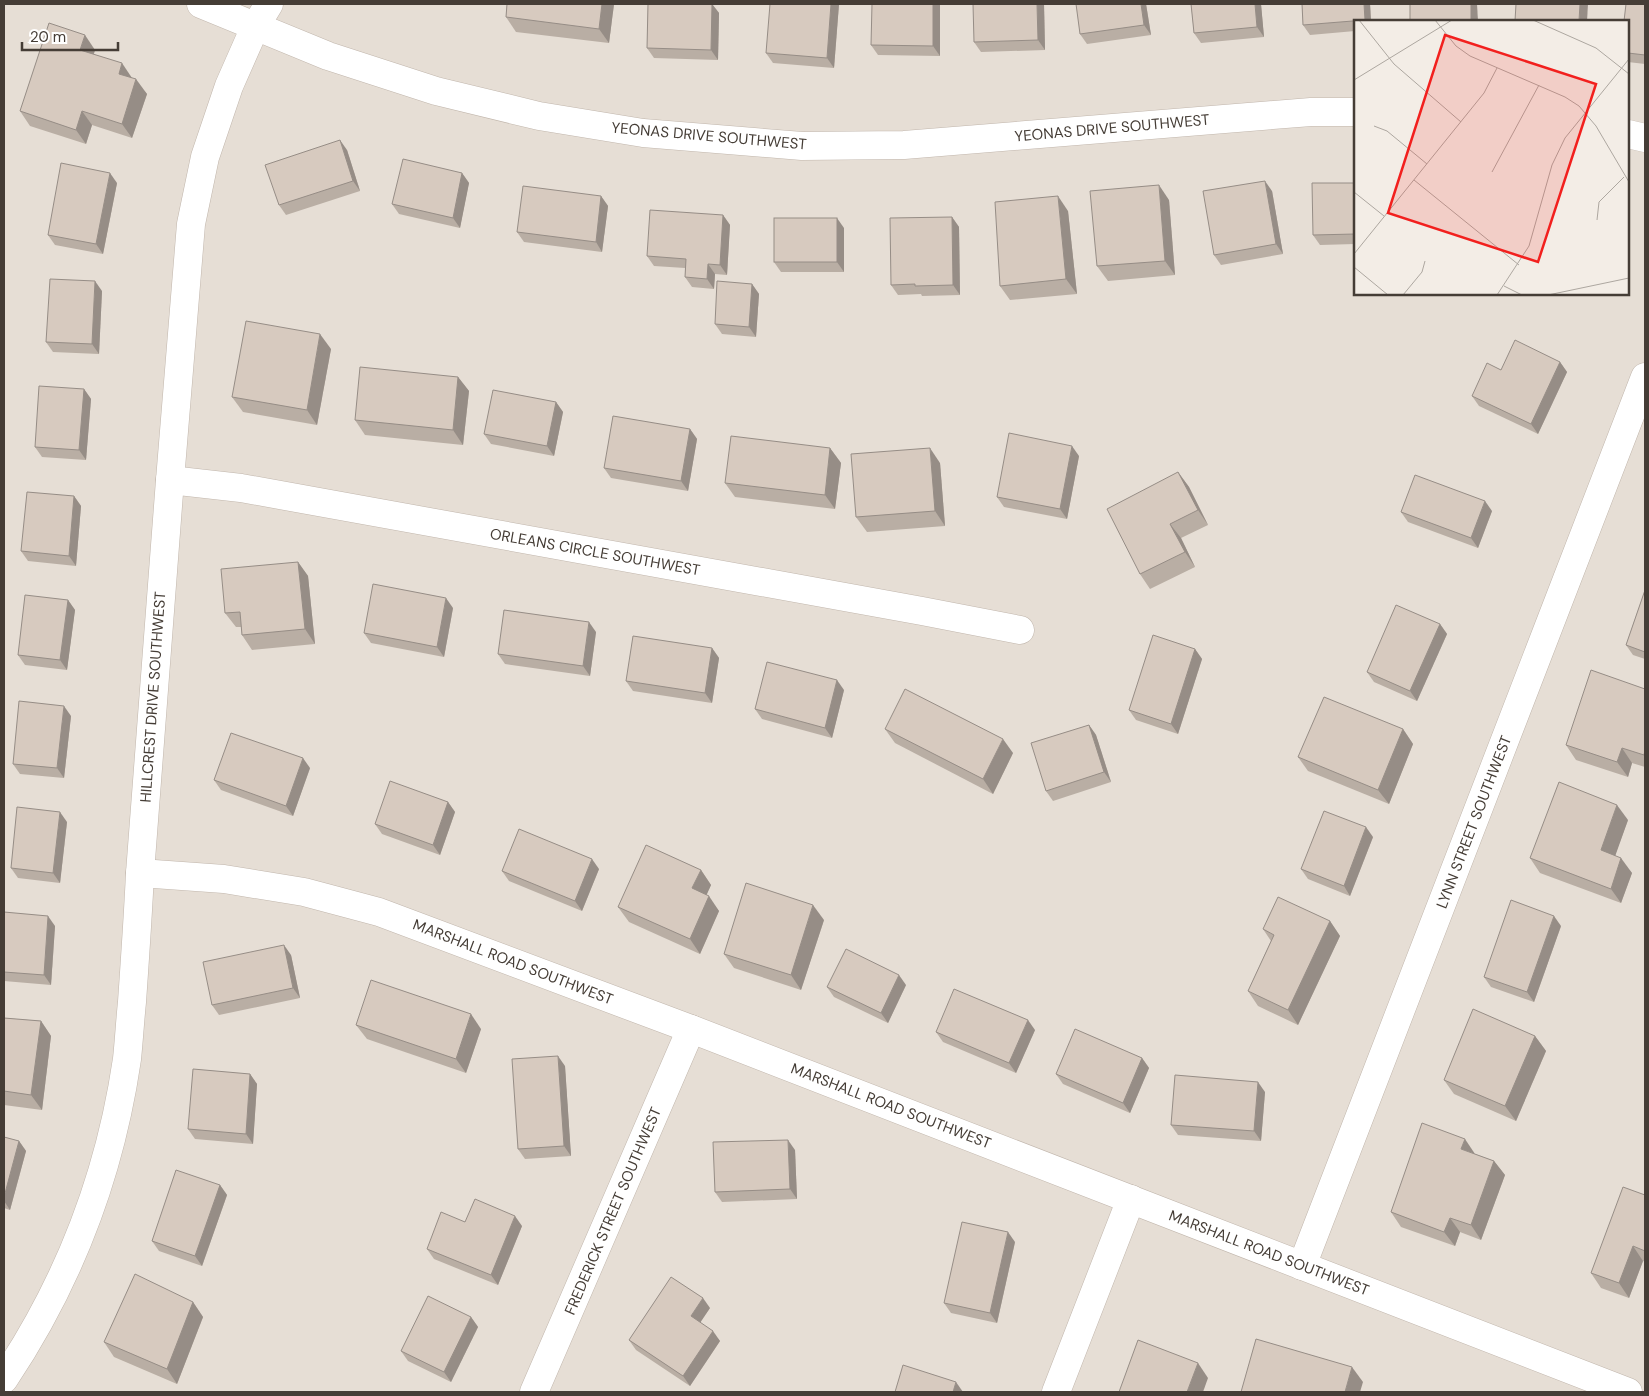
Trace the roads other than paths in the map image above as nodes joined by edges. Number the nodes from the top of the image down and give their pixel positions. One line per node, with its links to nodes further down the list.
1 (200, 4): 3 (street, YEONAS DRIVE SOUTHWEST)
2 (269, 4): 3 (street, HILLCREST DRIVE SOUTHWEST)
3 (255, 27): 4 (street, YEONAS DRIVE SOUTHWEST); 8 (street, HILLCREST DRIVE SOUTHWEST)
4 (1354, 112)
5 (1629, 134): 6 (street)
6 (1645, 138)
7 (1645, 377): 13 (street, LYNN STREET SOUTHWEST)
8 (170, 480): 9 (street, ORLEANS CIRCLE SOUTHWEST); 10 (street, HILLCREST DRIVE SOUTHWEST)
9 (1020, 630)
10 (140, 873): 11 (street, MARSHALL ROAD SOUTHWEST); 14 (street, HILLCREST DRIVE SOUTHWEST)
11 (691, 1029): 12 (street, MARSHALL ROAD SOUTHWEST); 15 (street, FREDERICK STREET SOUTHWEST)
12 (1132, 1199): 13 (street, MARSHALL ROAD SOUTHWEST); 16 (street)
13 (1302, 1266): 17 (street, MARSHALL ROAD SOUTHWEST)
14 (4, 1379)
15 (534, 1392)
16 (1056, 1392)
17 (1628, 1392)

